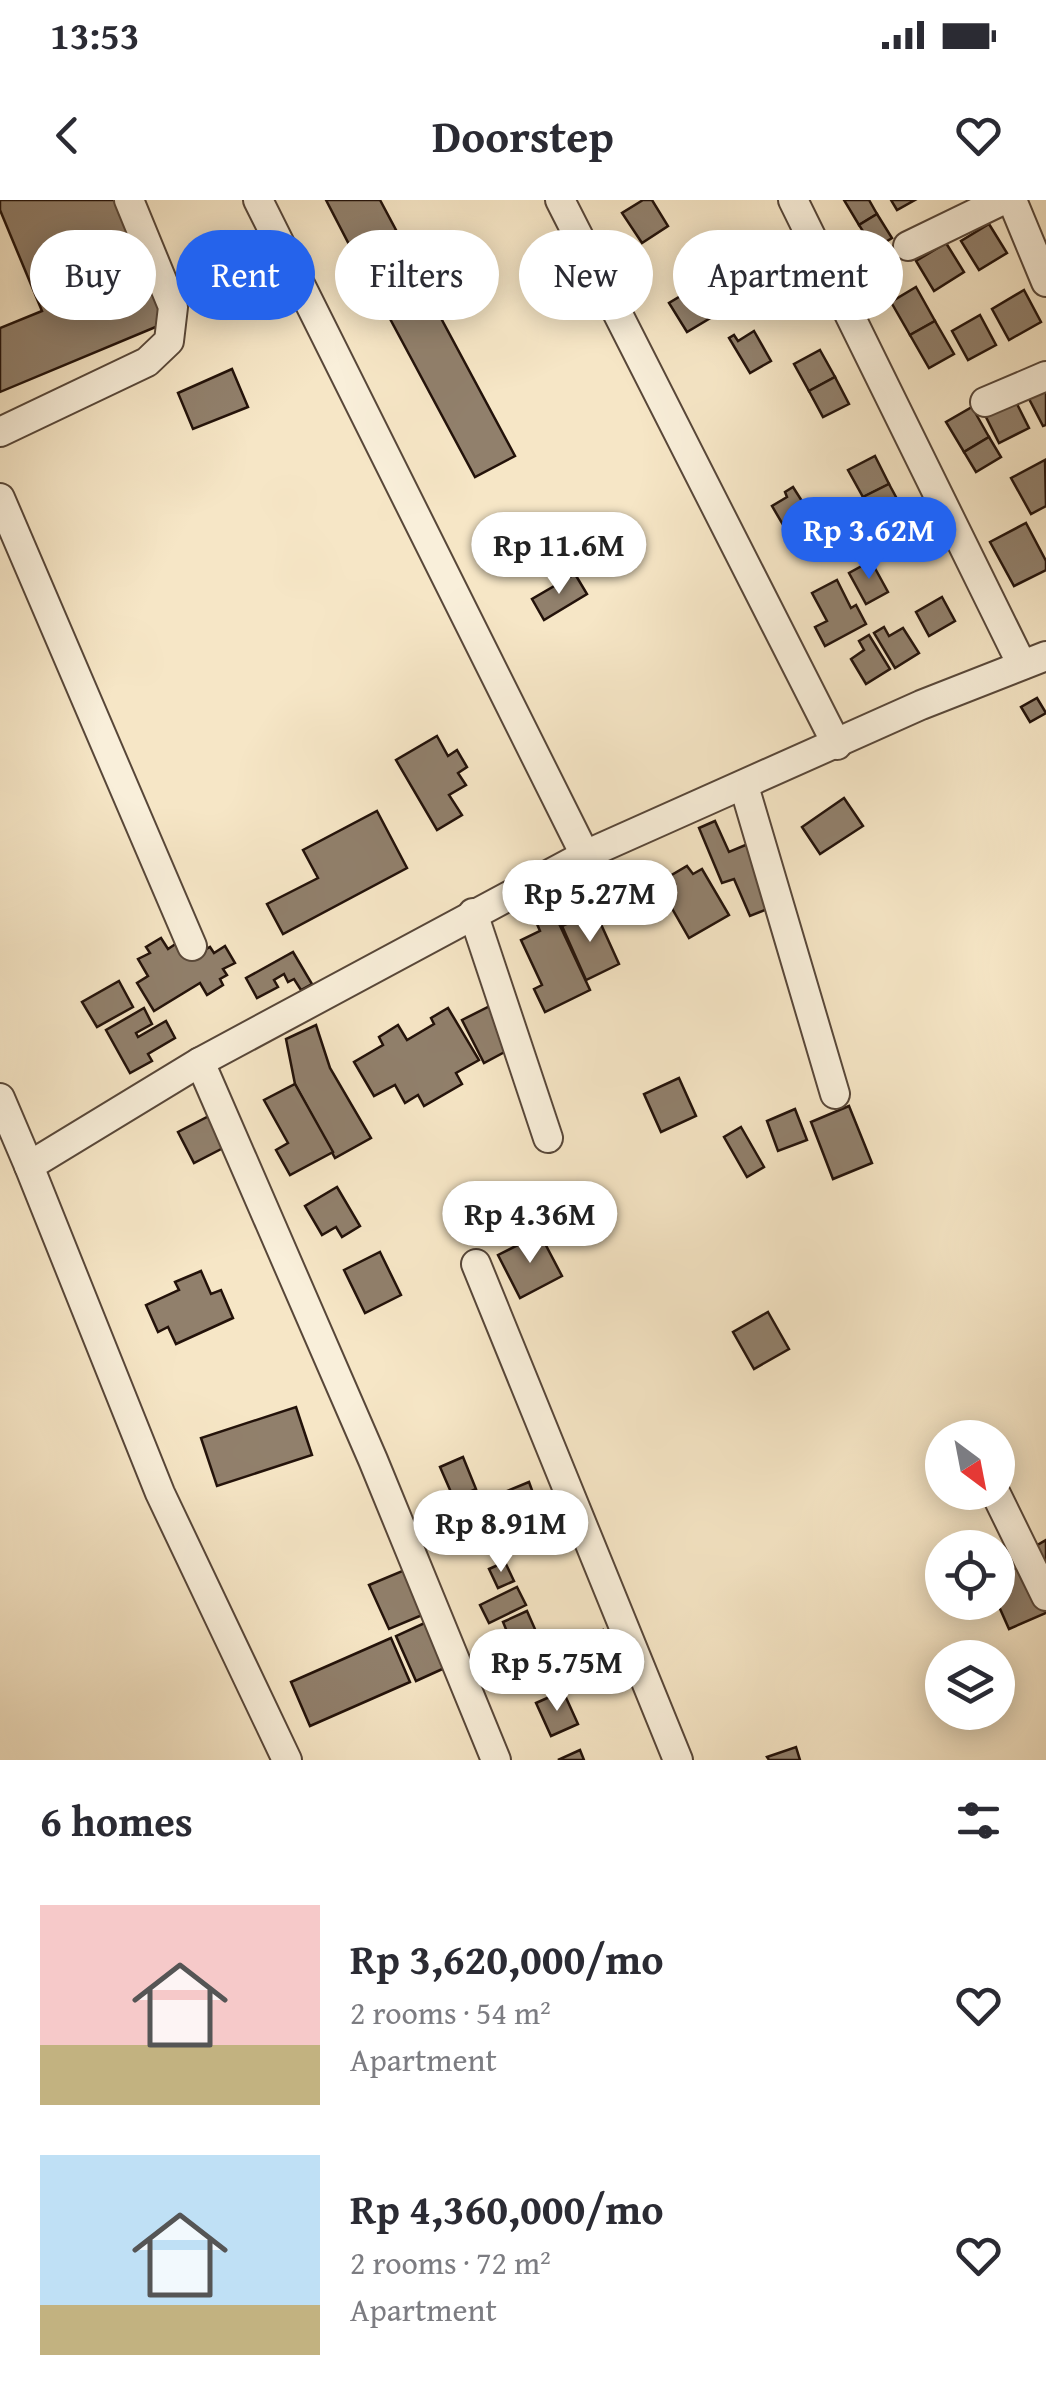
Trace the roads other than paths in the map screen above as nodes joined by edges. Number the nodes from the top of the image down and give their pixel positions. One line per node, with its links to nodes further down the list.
1 (129, 200): 11 (street)
2 (258, 200): 16 (street)
3 (560, 200): 14 (street)
4 (794, 200): 13 (street)
5 (1003, 200): 7 (street)
6 (1012, 200): 8 (street)
7 (908, 246)
8 (1044, 273)
9 (1046, 376): 10 (street)
10 (985, 402)
11 (0, 432)
12 (0, 498): 18 (street)
13 (1034, 660): 14 (street)
14 (837, 744): 15 (street)
15 (744, 786): 16 (street); 20 (street)
16 (585, 855): 17 (street)
17 (473, 913): 19 (street); 22 (street)
18 (192, 946)
19 (200, 1062): 23 (street); 28 (street)
20 (836, 1094)
21 (0, 1098): 23 (street)
22 (548, 1138)
23 (29, 1166): 27 (street)
24 (476, 1264): 29 (street)
25 (1004, 1510): 26 (street)
26 (1046, 1596)
27 (287, 1760)
28 (496, 1760)
29 (678, 1760)

